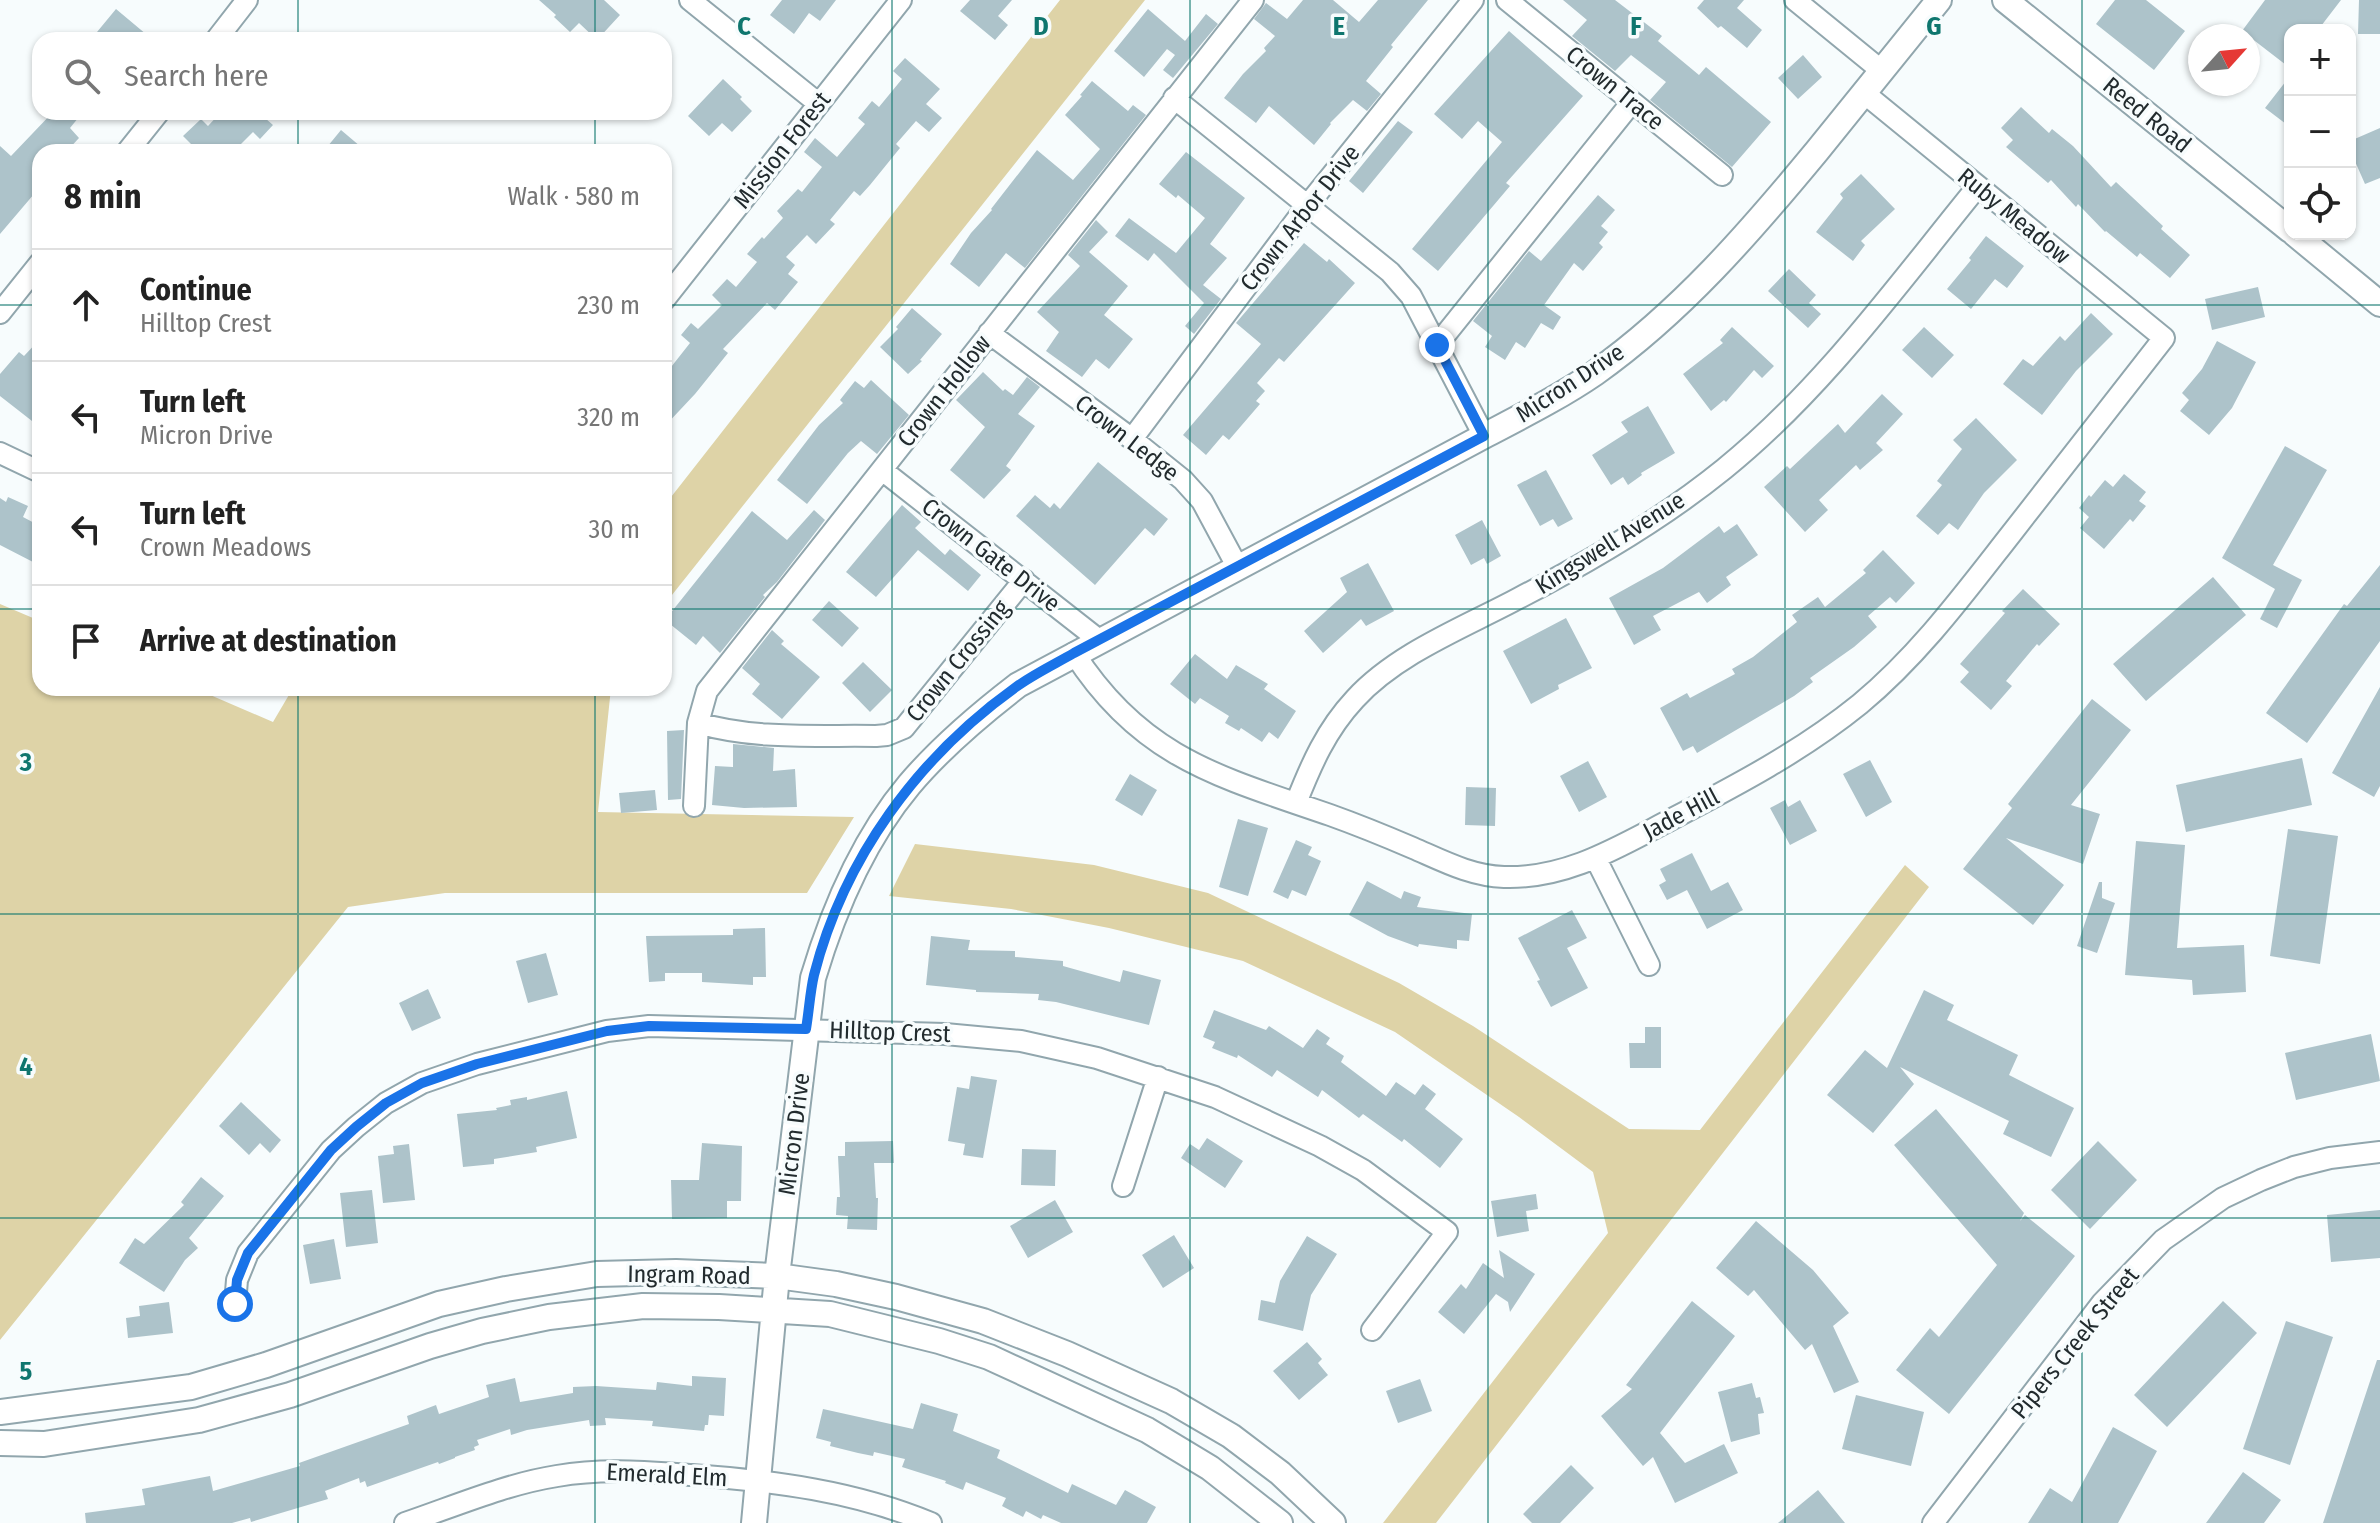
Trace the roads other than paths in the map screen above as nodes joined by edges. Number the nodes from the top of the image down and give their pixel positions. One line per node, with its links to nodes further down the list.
1 (247, 0): 10 (street)
2 (690, 0): 15 (street)
3 (901, 0): 15 (street, Mission Forest)
4 (1253, 0): 13 (street, Crown Hollow)
5 (1473, 0): 20 (street, Crown Arbor Drive)
6 (1507, 0): 14 (street, Crown Trace)
7 (1795, 0): 11 (street)
8 (1939, 0): 11 (street, Micron Drive)
9 (2005, 0): 21 (street, Reed Road)
10 (222, 32)
11 (1882, 71): 12 (street, Micron Drive)
12 (1864, 93): 19 (street, Ruby Meadow); 30 (street, Micron Drive)
13 (1174, 98): 20 (street); 27 (street, Crown Hollow)
14 (1632, 102): 18 (street, Crown Trace); 29 (street)
15 (819, 104): 24 (street, Mission Forest)
16 (153, 120): 17 (street)
17 (133, 144)
18 (1722, 175)
19 (1978, 186): 28 (street, Ruby Meadow); 40 (street, Kingswell Avenue)
20 (1307, 206): 29 (street); 31 (street, Crown Arbor Drive)
21 (2284, 226)
22 (2302, 240): 25 (street, Reed Road)
23 (32, 273): 26 (street)
24 (672, 290)
25 (2380, 304)
26 (0, 313)
27 (989, 333): 31 (street, Crown Ledge); 34 (street, Crown Hollow)
28 (2164, 338): 42 (street, Jade Hill)
29 (1437, 345): 30 (street)
30 (1484, 436): 35 (street, Micron Drive)
31 (1132, 439): 35 (street, Crown Ledge)
32 (0, 453): 33 (street)
33 (32, 468)
34 (882, 470): 36 (street, Crown Gate Drive); 39 (street, Crown Hollow)
35 (1238, 568): 37 (street, Micron Drive)
36 (1024, 580): 37 (street, Crown Gate Drive); 39 (street, Crown Crossing)
37 (1099, 640): 38 (street, Micron Drive)
38 (1074, 653): 40 (street, Jade Hill); 44 (street, Micron Drive)
39 (698, 723): 41 (street, Crown Hollow)
40 (1296, 803): 42 (street, Jade Hill)
41 (694, 806)
42 (1596, 859): 43 (street)
43 (1649, 965)
44 (806, 1029): 45 (street, Hilltop Crest); 48 (street, Micron Drive); 49 (street, Hilltop Crest)
45 (1158, 1077): 47 (street); 51 (street, Hilltop Crest)
46 (2380, 1152): 64 (street, Pipers Creek Street)
47 (1123, 1186)
48 (777, 1276): 50 (street, Micron Drive); 52 (street, Ingram Road); 56 (street, Ingram Road)
49 (235, 1304)
50 (775, 1310): 54 (street, Ingram Road); 57 (street, Micron Drive); 58 (street, Ingram Road)
51 (1372, 1330)
52 (140, 1394): 53 (street, Ingram Road); 54 (street)
53 (0, 1412)
54 (147, 1428): 55 (street, Ingram Road)
55 (0, 1443)
56 (1280, 1473): 58 (street); 63 (street, Ingram Road)
57 (759, 1480): 59 (street, Emerald Elm); 60 (street, Micron Drive); 61 (street, Emerald Elm)
58 (1256, 1503): 62 (street, Ingram Road)
59 (405, 1523)
60 (754, 1523)
61 (931, 1523)
62 (1280, 1523)
63 (1333, 1523)
64 (1933, 1523)

